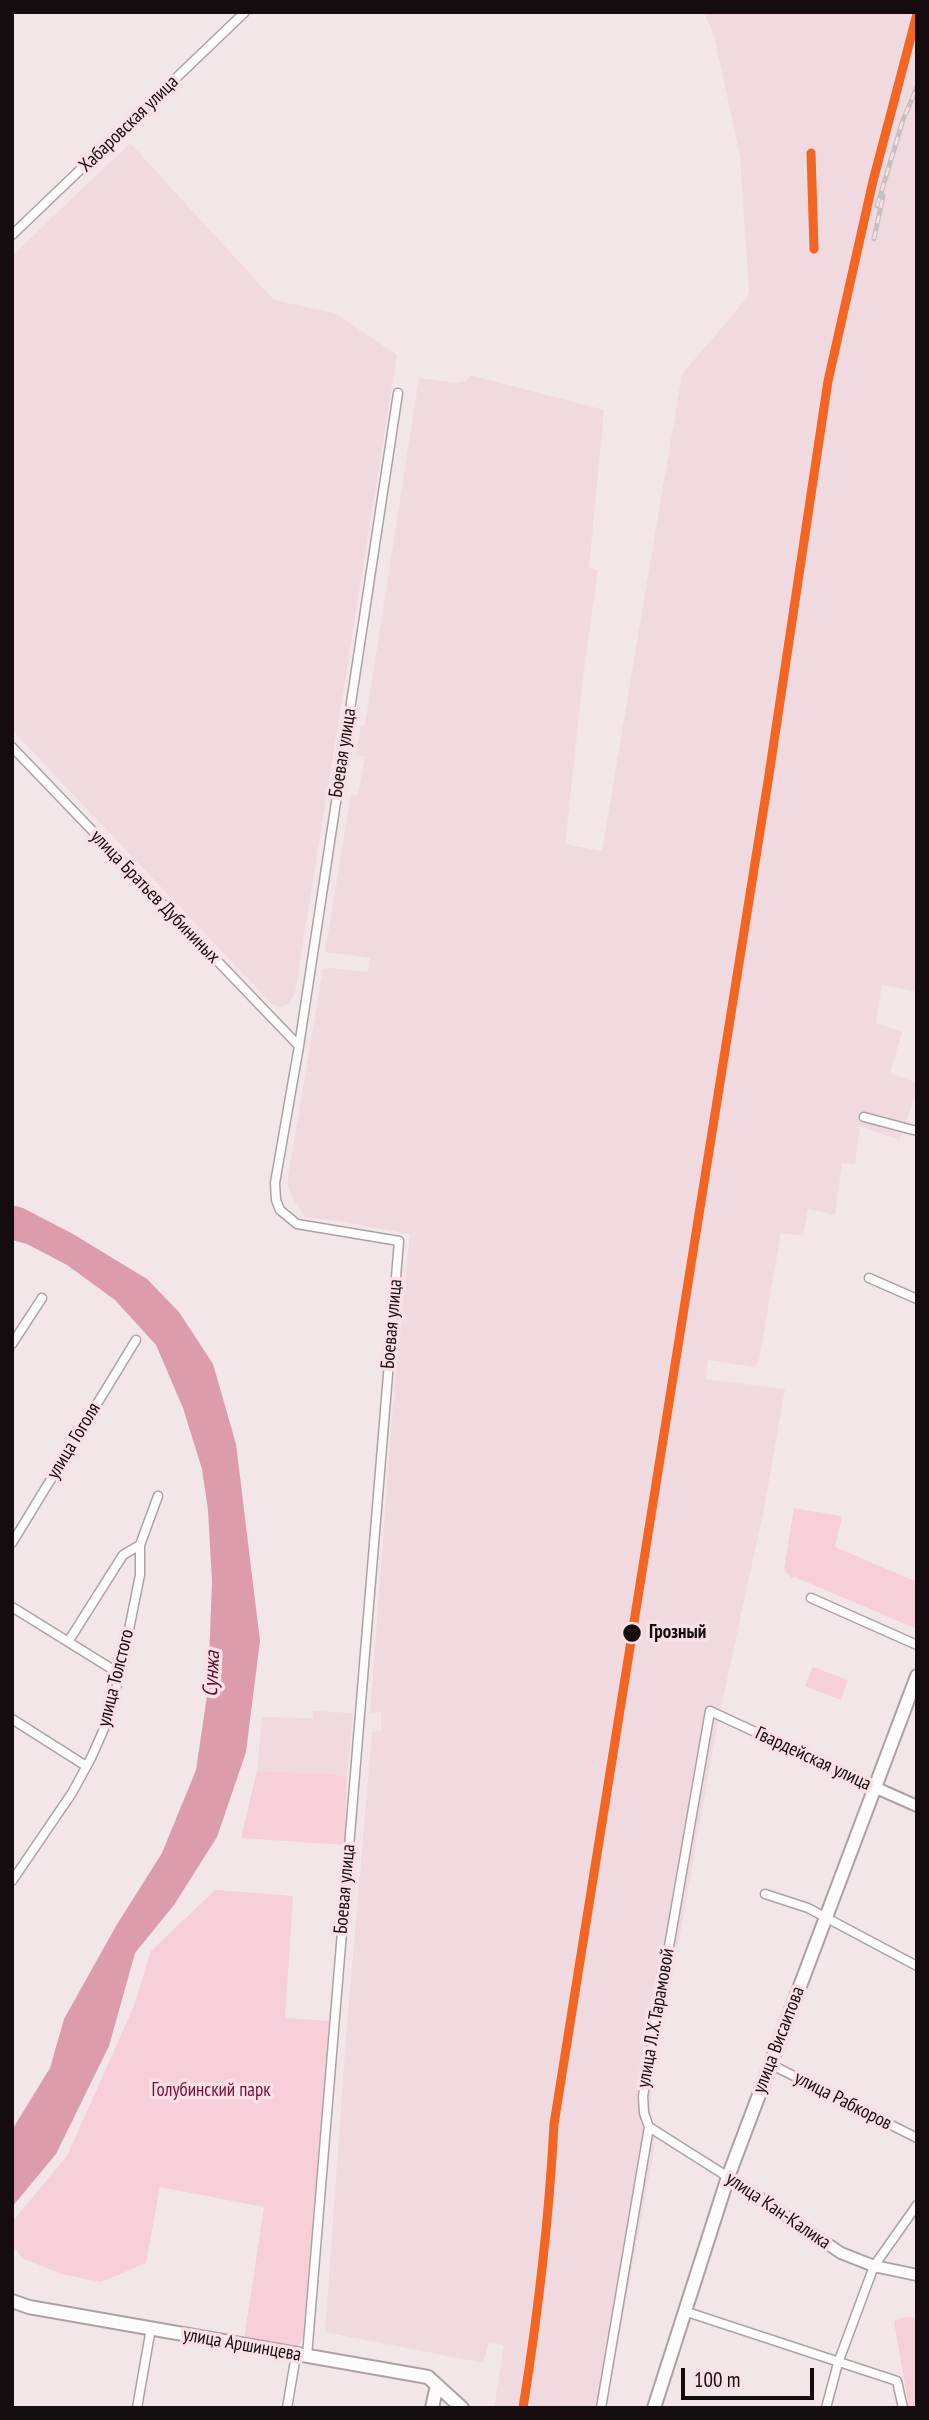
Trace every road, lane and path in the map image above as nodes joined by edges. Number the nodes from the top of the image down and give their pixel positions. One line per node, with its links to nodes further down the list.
1 (245, 12): 2 (street, Хабаровская улица)
2 (12, 235)
3 (398, 393): 5 (street, Боевая улица)
4 (12, 747): 5 (street, улица Братьев Дубининых)
5 (299, 1045): 41 (street, Боевая улица)
6 (864, 1117): 7 (street)
7 (916, 1130)
8 (869, 1278): 10 (street)
9 (42, 1298): 12 (street)
10 (917, 1300)
11 (135, 1340): 14 (street, улица Гоголя)
12 (12, 1344)
13 (158, 1496): 15 (street, улица Толстого)
14 (12, 1543)
15 (140, 1545): 18 (street); 20 (street, улица Толстого)
16 (811, 1598): 19 (street)
17 (12, 1607): 18 (street)
18 (68, 1642): 20 (street)
19 (917, 1645)
20 (120, 1674): 24 (street, улица Толстого)
21 (917, 1676): 25 (main road, улица Висаитова)
22 (710, 1711): 25 (street, Гвардейская улица); 32 (street, улица Л.Х.Тарамовой)
23 (13, 1721): 24 (street)
24 (86, 1766): 27 (street, улица Толстого)
25 (874, 1787): 26 (street, Гвардейская улица); 29 (main road, улица Висаитова)
26 (917, 1807)
27 (12, 1881)
28 (765, 1894): 29 (street)
29 (825, 1918): 30 (street); 31 (main road, улица Висаитова)
30 (917, 1966)
31 (770, 2064): 33 (street, улица Рабкоров); 34 (main road, улица Висаитова)
32 (649, 2127): 34 (street, улица Кан-Калика); 48 (street, улица Л.Х.Тарамовой)
33 (917, 2138)
34 (728, 2177): 36 (street, улица Кан-Калика); 39 (main road, улица Висаитова)
35 (917, 2205): 36 (street)
36 (874, 2266): 37 (street, улица Кан-Калика); 42 (street)
37 (917, 2275)
38 (12, 2301): 40 (main road, улица Аршинцева)
39 (684, 2311): 42 (street); 49 (main road, улица Висаитова)
40 (151, 2328): 41 (main road, улица Аршинцева); 44 (street)
41 (301, 2355): 43 (main road, улица Аршинцева); 45 (street)
42 (838, 2363): 50 (street); 51 (street)
43 (437, 2385): 46 (main road); 47 (main road, улица Аршинцева)
44 (137, 2408)
45 (287, 2408)
46 (432, 2408)
47 (462, 2408)
48 (601, 2408)
49 (654, 2408)
50 (825, 2408)
51 (903, 2408)

